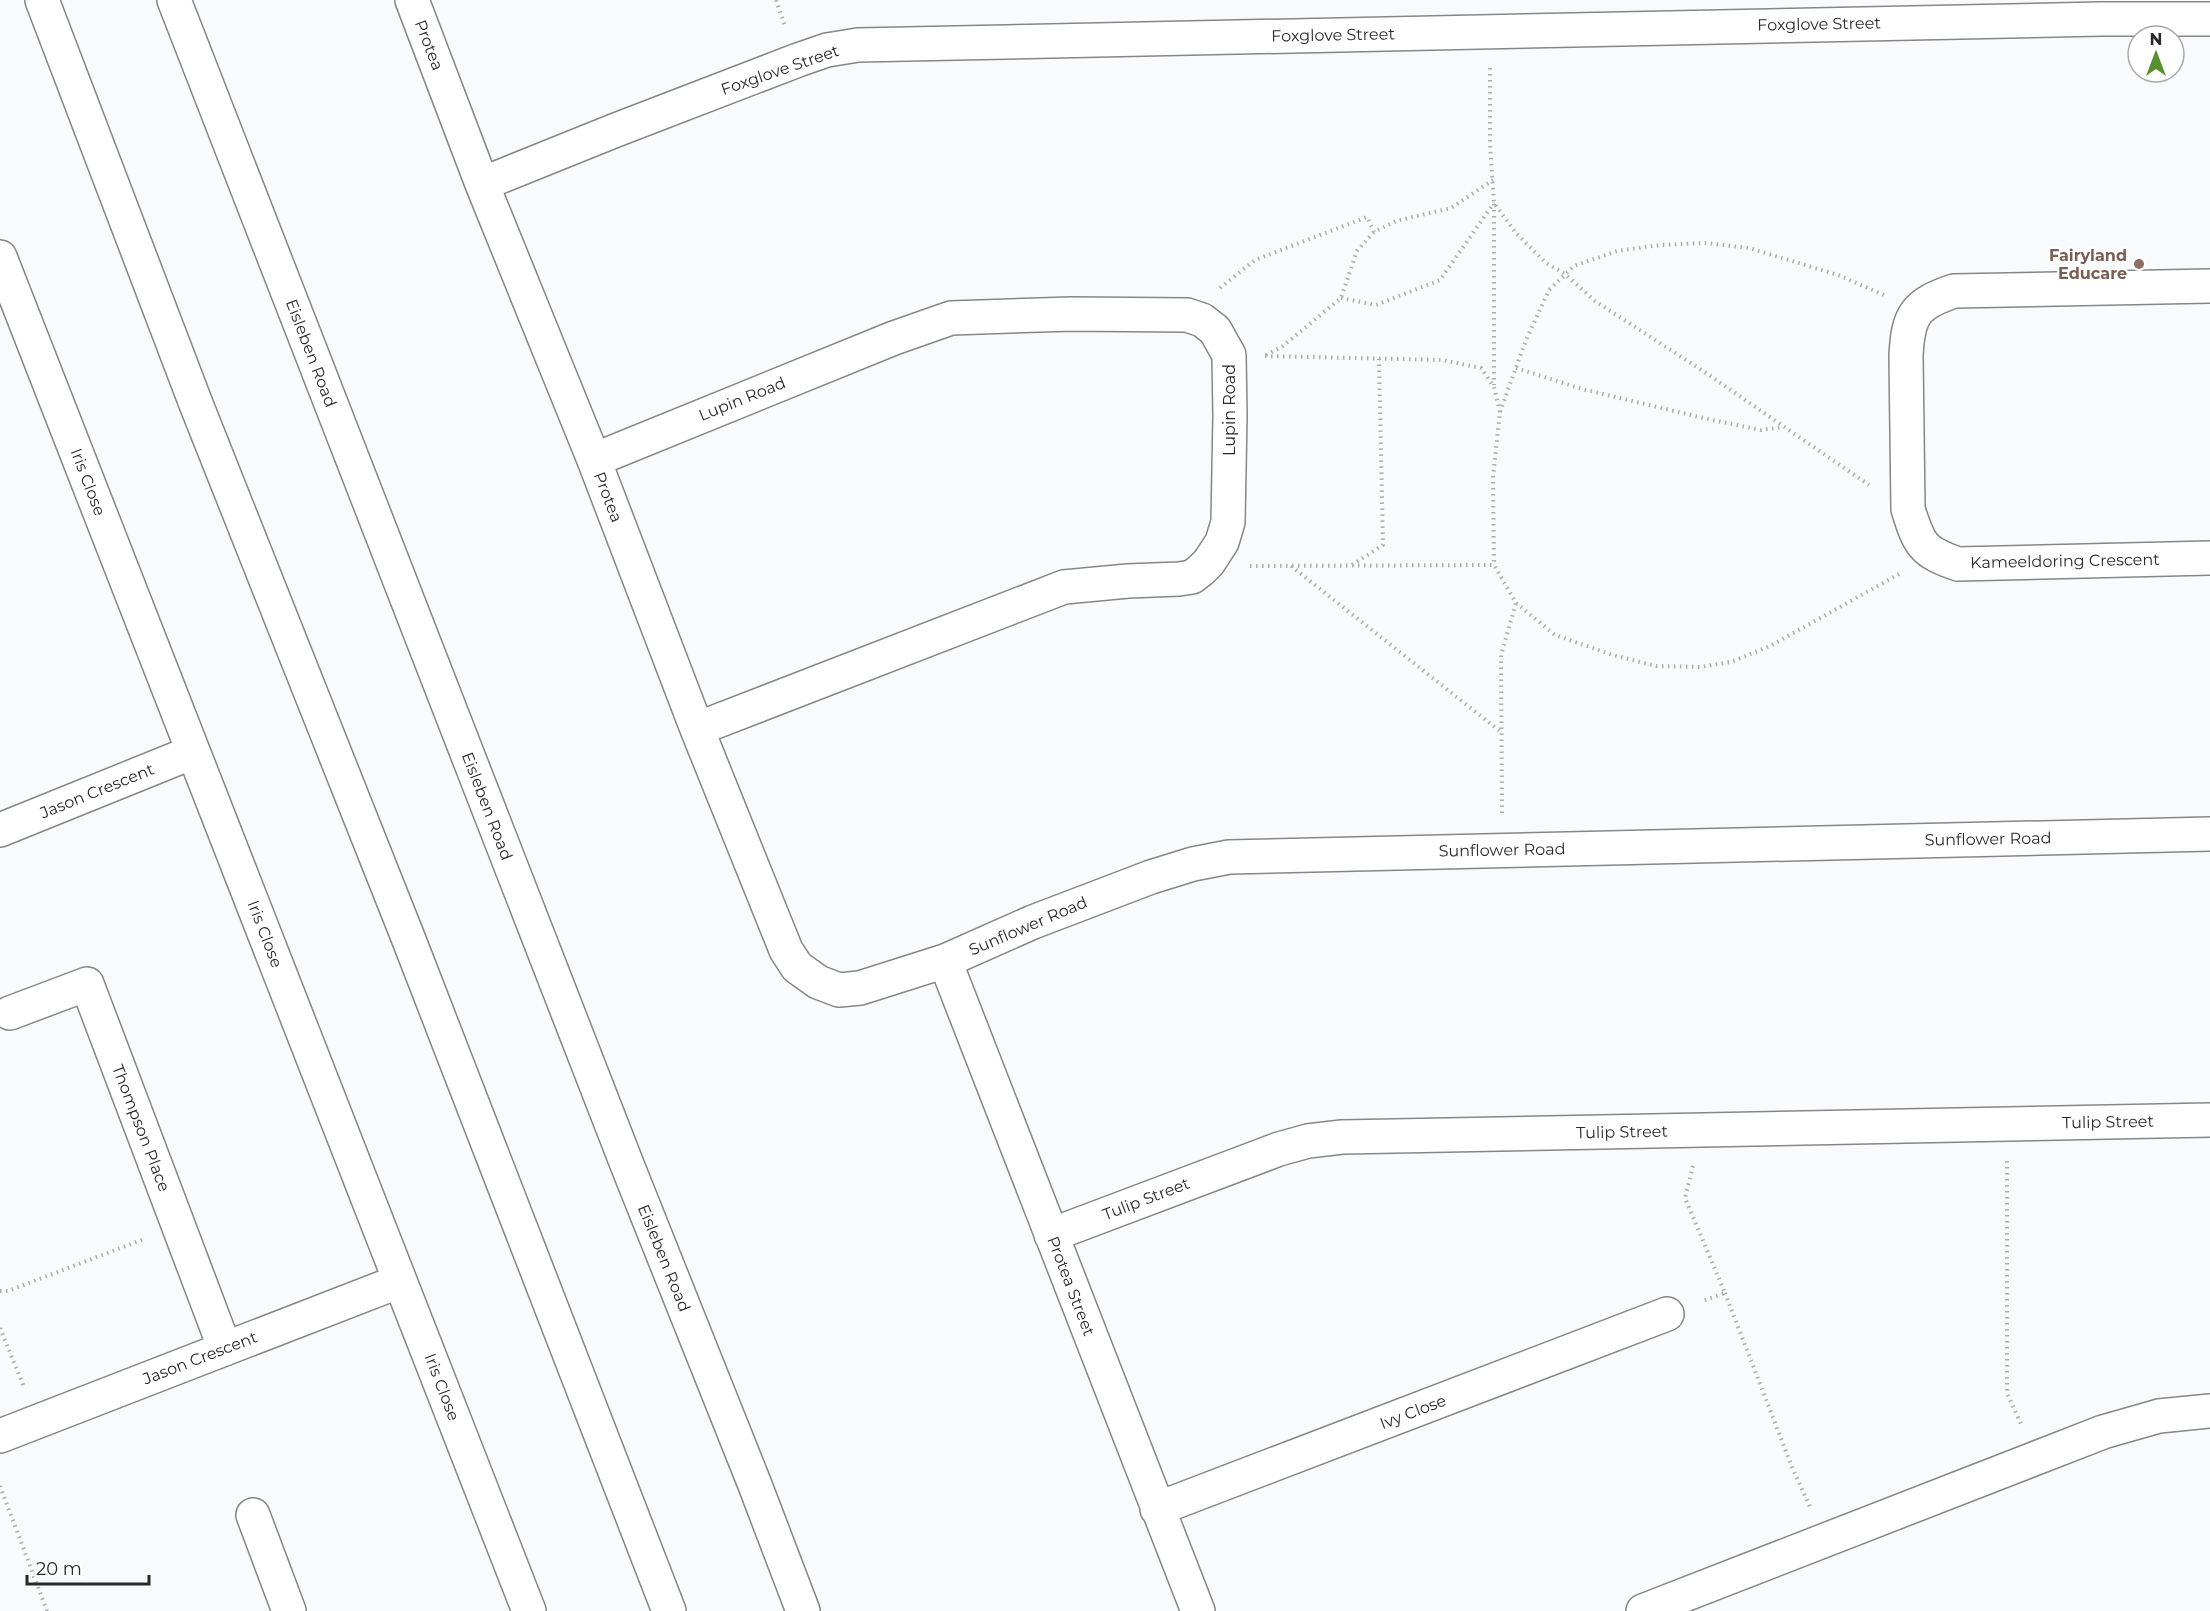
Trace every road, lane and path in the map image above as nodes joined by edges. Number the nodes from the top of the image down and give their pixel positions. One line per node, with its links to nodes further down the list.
1 (42, 0): 61 (street)
2 (174, 0): 62 (street, Eisleben Road)
3 (412, 0): 7 (street, Protea)
4 (2210, 19): 5 (street, Foxglove Street)
5 (1490, 31): 6 (path); 7 (street, Foxglove Street)
6 (1492, 180): 8 (path); 9 (path)
7 (482, 184): 21 (street, Protea)
8 (1494, 203): 11 (path); 13 (path); 18 (path)
9 (1374, 232): 13 (path); 15 (path)
10 (0, 257): 32 (street, Iris Close)
11 (1565, 274): 14 (path); 17 (path); 20 (path)
12 (2210, 286): 14 (street)
13 (1341, 298): 16 (path)
14 (1920, 307): 22 (street)
15 (1187, 315): 21 (street, Lupin Road); 23 (street, Lupin Road)
16 (1379, 358): 18 (path); 28 (path)
17 (1516, 368): 19 (path); 20 (path)
18 (1494, 387): 19 (path)
19 (1500, 412): 26 (path)
20 (1784, 427): 22 (path)
21 (594, 460): 30 (street, Protea)
22 (1908, 509): 24 (street)
23 (1222, 542): 27 (path); 30 (street, Lupin Road)
24 (1923, 547): 25 (street, Kameeldoring Crescent); 29 (path)
25 (2210, 558)
26 (1494, 565): 28 (path); 29 (path)
27 (1291, 566): 28 (path); 31 (path)
28 (1351, 566)
29 (1516, 603): 31 (path)
30 (697, 729): 37 (street, Protea)
31 (1502, 732): 35 (path)
32 (193, 752): 33 (street, Jason Crescent); 44 (street, Iris Close)
33 (2, 825)
34 (2210, 834): 35 (street, Sunflower Road)
35 (1504, 850): 36 (street, Sunflower Road)
36 (945, 961): 37 (street, Sunflower Road); 42 (street, Protea Street)
37 (818, 982)
38 (10, 1013): 49 (street, Thompson Place)
39 (2210, 1120): 40 (street, Tulip Street)
40 (2009, 1124): 41 (street, Tulip Street); 53 (path)
41 (1702, 1130): 42 (street, Tulip Street); 46 (path)
42 (1051, 1235): 55 (street, Protea Street)
43 (152, 1236): 45 (path)
44 (400, 1281): 49 (street, Jason Crescent); 60 (street, Iris Close)
45 (0, 1291)
46 (1725, 1293): 47 (path); 57 (path)
47 (1667, 1314): 55 (street, Ivy Close)
48 (0, 1328): 50 (path)
49 (225, 1348): 52 (street, Jason Crescent)
50 (25, 1392)
51 (2210, 1411): 53 (street)
52 (0, 1436)
53 (2036, 1458): 57 (street)
54 (0, 1486): 58 (path)
55 (1157, 1509): 63 (street, Protea Street)
56 (253, 1515): 59 (street)
57 (1825, 1540): 64 (street)
58 (47, 1611)
59 (289, 1611)
60 (529, 1611)
61 (669, 1611)
62 (802, 1611)
63 (1198, 1611)
64 (1643, 1611)

